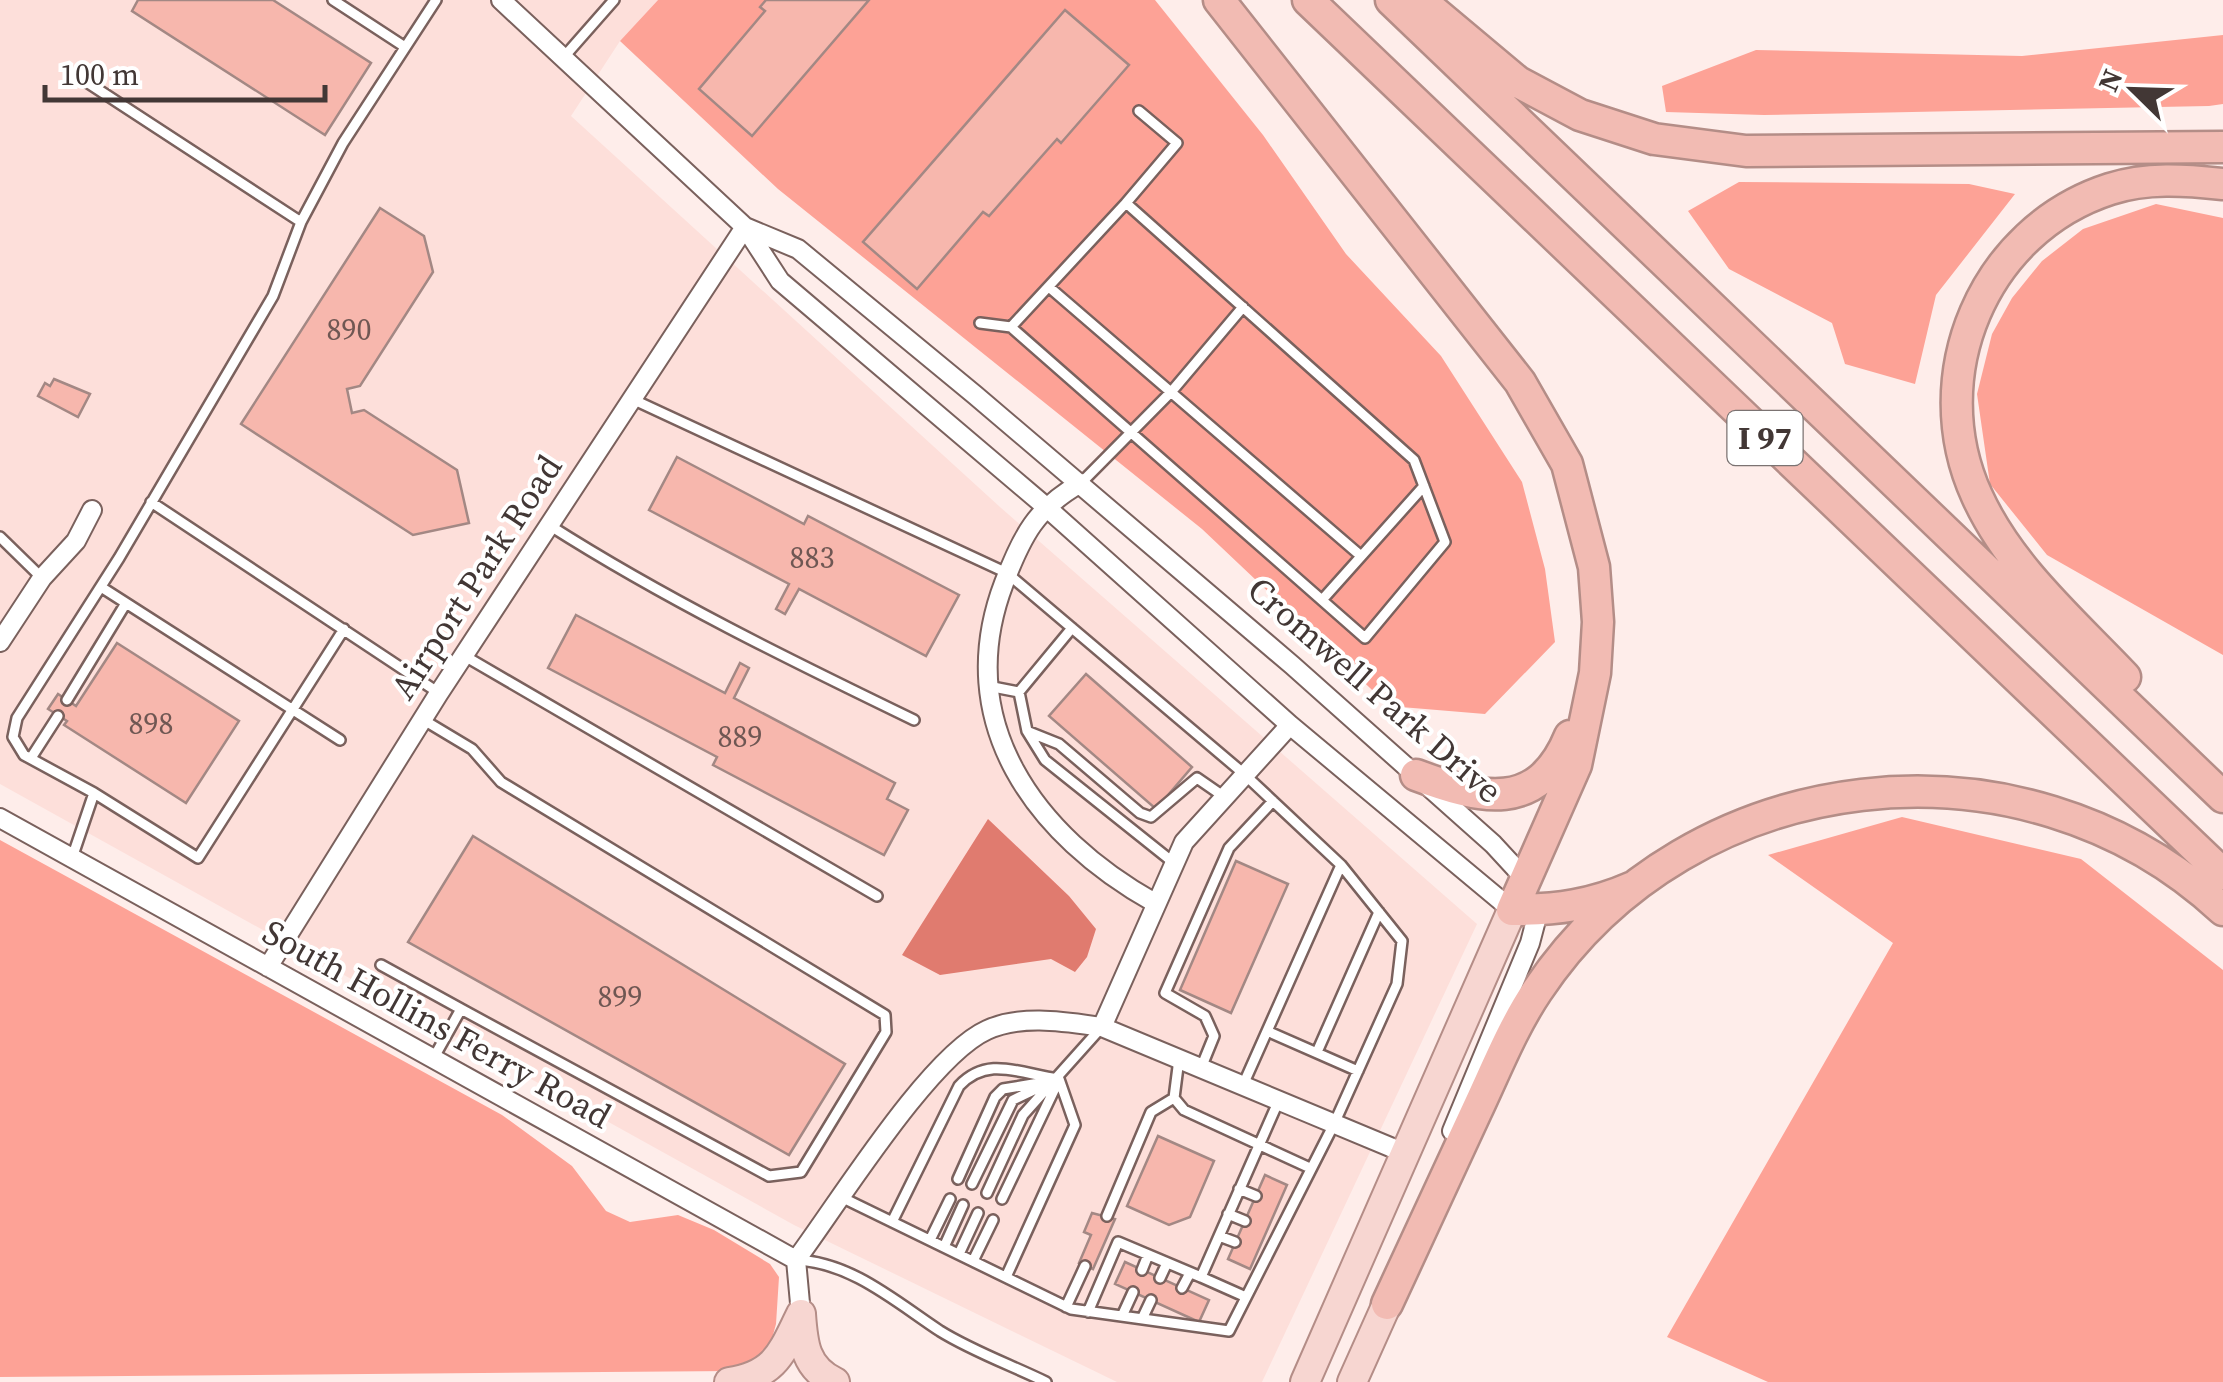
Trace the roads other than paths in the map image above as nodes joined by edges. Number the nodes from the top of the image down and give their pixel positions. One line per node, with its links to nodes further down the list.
1 (333, 0): 9 (lane)
2 (436, 0): 9 (lane)
3 (501, 0): 10 (street, Cromwell Park Drive)
4 (1220, 0): 42 (highway)
5 (1308, 0): 66 (highway, I 97)
6 (1391, 0): 60 (highway, I 97)
7 (1420, 0): 13 (highway)
8 (611, 1): 10 (lane)
9 (405, 47): 16 (lane)
10 (563, 58): 17 (street, Cromwell Park Drive)
11 (82, 79): 16 (lane)
12 (1139, 111): 15 (lane)
13 (2218, 145)
14 (2223, 184): 57 (highway)
15 (1126, 202): 18 (lane); 19 (lane)
16 (301, 222): 27 (lane)
17 (745, 227): 23 (street, Airport Park Road); 25 (street, Cromwell Park Drive); 28 (street, Cromwell Park Drive)
18 (1049, 287): 21 (lane); 22 (lane)
19 (1243, 307): 22 (lane); 26 (lane)
20 (980, 323): 21 (lane)
21 (1011, 328): 24 (lane)
22 (1172, 392): 24 (lane); 32 (lane)
23 (632, 399): 30 (street, Airport Park Road); 33 (lane)
24 (1131, 433): 25 (lane); 36 (lane)
25 (1081, 484): 28 (street); 56 (street, Cromwell Park Drive)
26 (1424, 486): 32 (lane); 36 (lane)
27 (151, 502): 35 (lane); 39 (lane)
28 (1045, 506): 33 (street); 51 (street, Cromwell Park Drive)
29 (92, 510): 34 (street)
30 (549, 525): 41 (street, Airport Park Road); 50 (lane)
31 (0, 537): 34 (lane)
32 (1361, 556): 36 (lane)
33 (1008, 574): 38 (lane); 43 (street)
34 (42, 578): 40 (street)
35 (100, 587): 37 (lane); 54 (lane)
36 (1322, 600)
37 (126, 603): 46 (lane); 47 (lane)
38 (1072, 628): 45 (lane); 55 (lane)
39 (344, 629): 44 (lane); 47 (lane)
40 (0, 642)
41 (464, 655): 44 (street, Airport Park Road); 69 (lane)
42 (1595, 673): 56 (highway); 67 (highway)
43 (985, 686): 45 (lane); 70 (street)
44 (439, 692): 49 (street, Airport Park Road)
45 (1020, 692): 52 (lane)
46 (68, 700)
47 (293, 710): 53 (lane); 58 (lane)
48 (58, 716): 54 (lane)
49 (422, 719): 76 (street, Airport Park Road); 77 (lane)
50 (914, 720)
51 (1290, 725): 55 (street); 71 (street, Cromwell Park Drive)
52 (1027, 731): 59 (lane); 64 (lane)
53 (340, 740)
54 (31, 758): 58 (lane)
55 (1243, 773): 59 (street); 61 (lane)
56 (1416, 775): 67 (street, Cromwell Park Drive)
57 (2223, 782)
58 (94, 793): 63 (lane)
59 (1223, 796): 64 (street)
60 (2223, 797)
61 (1272, 801): 65 (lane); 83 (lane)
62 (0, 818): 63 (street, South Hollins Ferry Road)
63 (72, 858): 76 (street, South Hollins Ferry Road)
64 (1174, 863): 70 (street)
65 (1340, 865): 74 (lane); 79 (lane)
66 (2223, 874)
67 (1528, 881): 71 (highway); 72 (street, Cromwell Park Drive)
68 (1633, 886): 72 (highway); 73 (highway); 127 (highway)
69 (876, 896)
70 (1154, 903): 78 (street)
71 (1512, 910): 72 (highway); 91 (main road)
72 (1543, 910): 127 (street)
73 (2223, 910)
74 (1379, 912): 80 (lane); 84 (lane)
75 (382, 965): 77 (lane)
76 (268, 967): 81 (street, South Hollins Ferry Road)
77 (460, 1009): 81 (lane)
78 (1102, 1027): 82 (street); 85 (lane); 98 (street)
79 (1267, 1031): 80 (lane); 86 (lane)
80 (1317, 1052): 84 (lane)
81 (433, 1058): 114 (street, South Hollins Ferry Road)
82 (1179, 1059): 83 (street); 87 (lane)
83 (1202, 1068): 86 (street)
84 (1358, 1071): 89 (lane)
85 (1059, 1079): 93 (lane); 94 (lane); 96 (lane); 99 (lane); 107 (lane); 120 (lane)
86 (1243, 1085): 88 (street)
87 (1174, 1098): 90 (lane); 104 (lane)
88 (1280, 1100): 89 (street); 90 (lane)
89 (1334, 1124): 91 (street); 92 (lane)
90 (1259, 1144): 92 (lane); 95 (lane)
91 (1407, 1154): 140 (main road)
92 (1310, 1168): 125 (lane)
93 (958, 1179)
94 (972, 1184)
95 (1239, 1189): 97 (lane); 103 (lane)
96 (987, 1193)
97 (1256, 1196)
98 (842, 1198): 107 (lane); 114 (street)
99 (1002, 1198)
100 (950, 1200): 109 (lane)
101 (963, 1205): 111 (lane)
102 (978, 1213): 112 (lane)
103 (1228, 1214): 106 (lane); 108 (lane)
104 (1108, 1216)
105 (993, 1220): 115 (lane)
106 (1245, 1221)
107 (892, 1222): 109 (lane)
108 (1220, 1236): 110 (lane); 122 (lane)
109 (930, 1240): 111 (lane)
110 (1236, 1242)
111 (944, 1247): 112 (lane)
112 (959, 1254): 115 (lane)
113 (1148, 1254): 116 (lane); 118 (lane); 130 (lane)
114 (796, 1260): 131 (street); 139 (lane)
115 (974, 1262): 120 (lane)
116 (1167, 1263): 119 (lane); 121 (lane)
117 (1085, 1266): 128 (lane)
118 (1142, 1270)
119 (1190, 1273): 122 (lane); 123 (lane)
120 (1006, 1277): 128 (lane)
121 (1160, 1278)
122 (1201, 1278): 125 (lane)
123 (1182, 1288)
124 (1133, 1292): 132 (lane)
125 (1246, 1298): 134 (lane)
126 (1151, 1300): 133 (lane)
127 (1387, 1304): 141 (main road)
128 (1066, 1307): 130 (lane)
129 (1172, 1310): 134 (lane)
130 (1088, 1312): 132 (lane)
131 (801, 1314): 135 (main road); 136 (main road)
132 (1122, 1316): 133 (lane)
133 (1142, 1319): 134 (lane)
134 (1167, 1322)
135 (803, 1349): 137 (main road); 138 (main road)
136 (730, 1382)
137 (799, 1382)
138 (835, 1382)
139 (1046, 1382)
140 (1305, 1382)
141 (1352, 1382)

